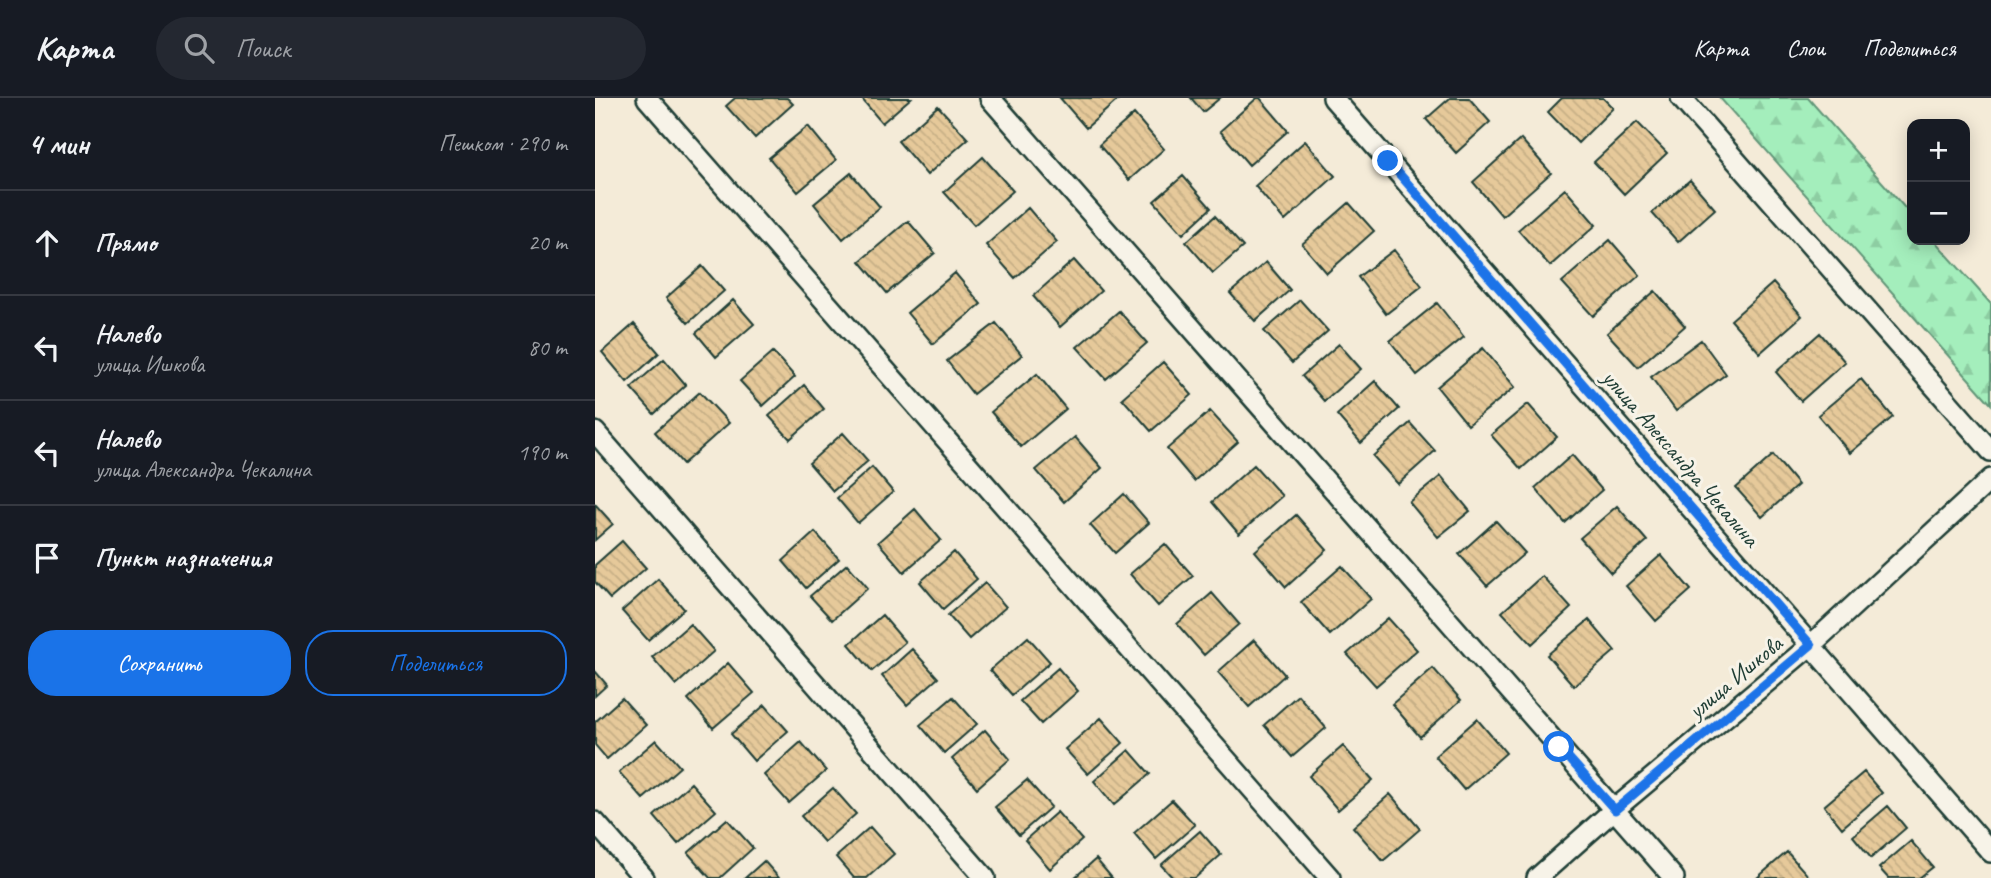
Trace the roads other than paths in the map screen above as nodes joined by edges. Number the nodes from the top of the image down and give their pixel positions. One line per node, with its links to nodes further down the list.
1 (647, 98): 14 (street)
2 (990, 98): 9 (street)
3 (1333, 98): 8 (street, улица Александра Чекалина)
4 (1681, 98): 6 (street)
5 (595, 432): 13 (street)
6 (1991, 451)
7 (1991, 479): 8 (street, улица Ишкова)
8 (1811, 645): 9 (street, улица Ишкова); 11 (street, улица Александра Чекалина)
9 (1615, 810): 15 (street, улица Ишкова); 16 (street)
10 (595, 822): 12 (street)
11 (1991, 852)
12 (644, 878)
13 (985, 878)
14 (1330, 878)
15 (1537, 878)
16 (1674, 878)

